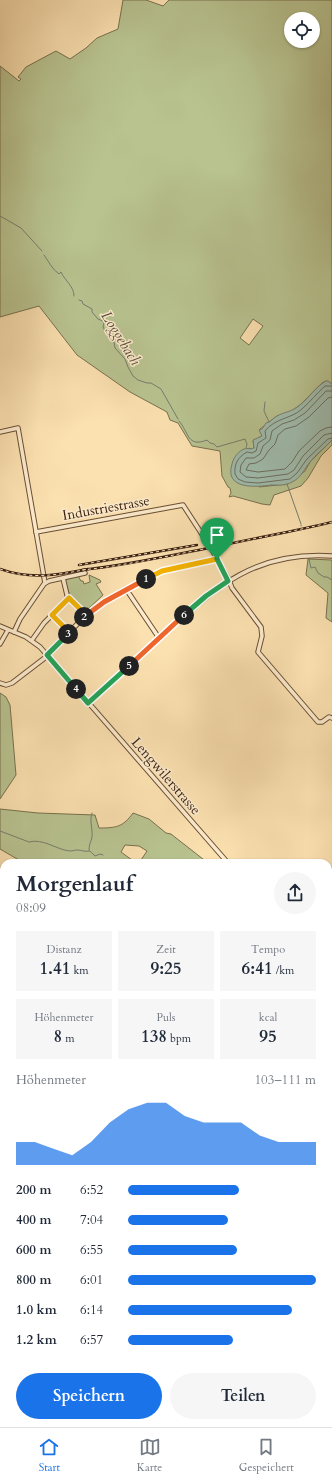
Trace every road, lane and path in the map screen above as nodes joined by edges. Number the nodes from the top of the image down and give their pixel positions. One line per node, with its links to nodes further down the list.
1 (0, 432): 2 (street)
2 (36, 532): 3 (street, Industriestrasse); 10 (street)
3 (209, 545)
4 (212, 550): 6 (street)
5 (332, 556): 9 (street)
6 (217, 559): 9 (street); 11 (street)
7 (85, 573): 8 (street)
8 (63, 578): 10 (street); 12 (street)
9 (228, 581): 19 (street); 25 (street)
10 (45, 582): 17 (street)
11 (126, 589): 14 (street); 19 (street)
12 (69, 598): 13 (street); 14 (street)
13 (52, 615): 18 (street); 20 (street)
14 (83, 618): 18 (street)
15 (0, 626): 16 (street)
16 (8, 630): 17 (street); 21 (street)
17 (14, 632): 20 (street)
18 (69, 632): 22 (street)
19 (159, 638): 24 (street)
20 (32, 640): 22 (street, Lengwilerstrasse)
21 (0, 644)
22 (47, 655): 23 (street); 24 (street, Lengwilerstrasse)
23 (0, 683)
24 (88, 703): 26 (street, Lengwilerstrasse)
25 (332, 718)
26 (224, 859)

